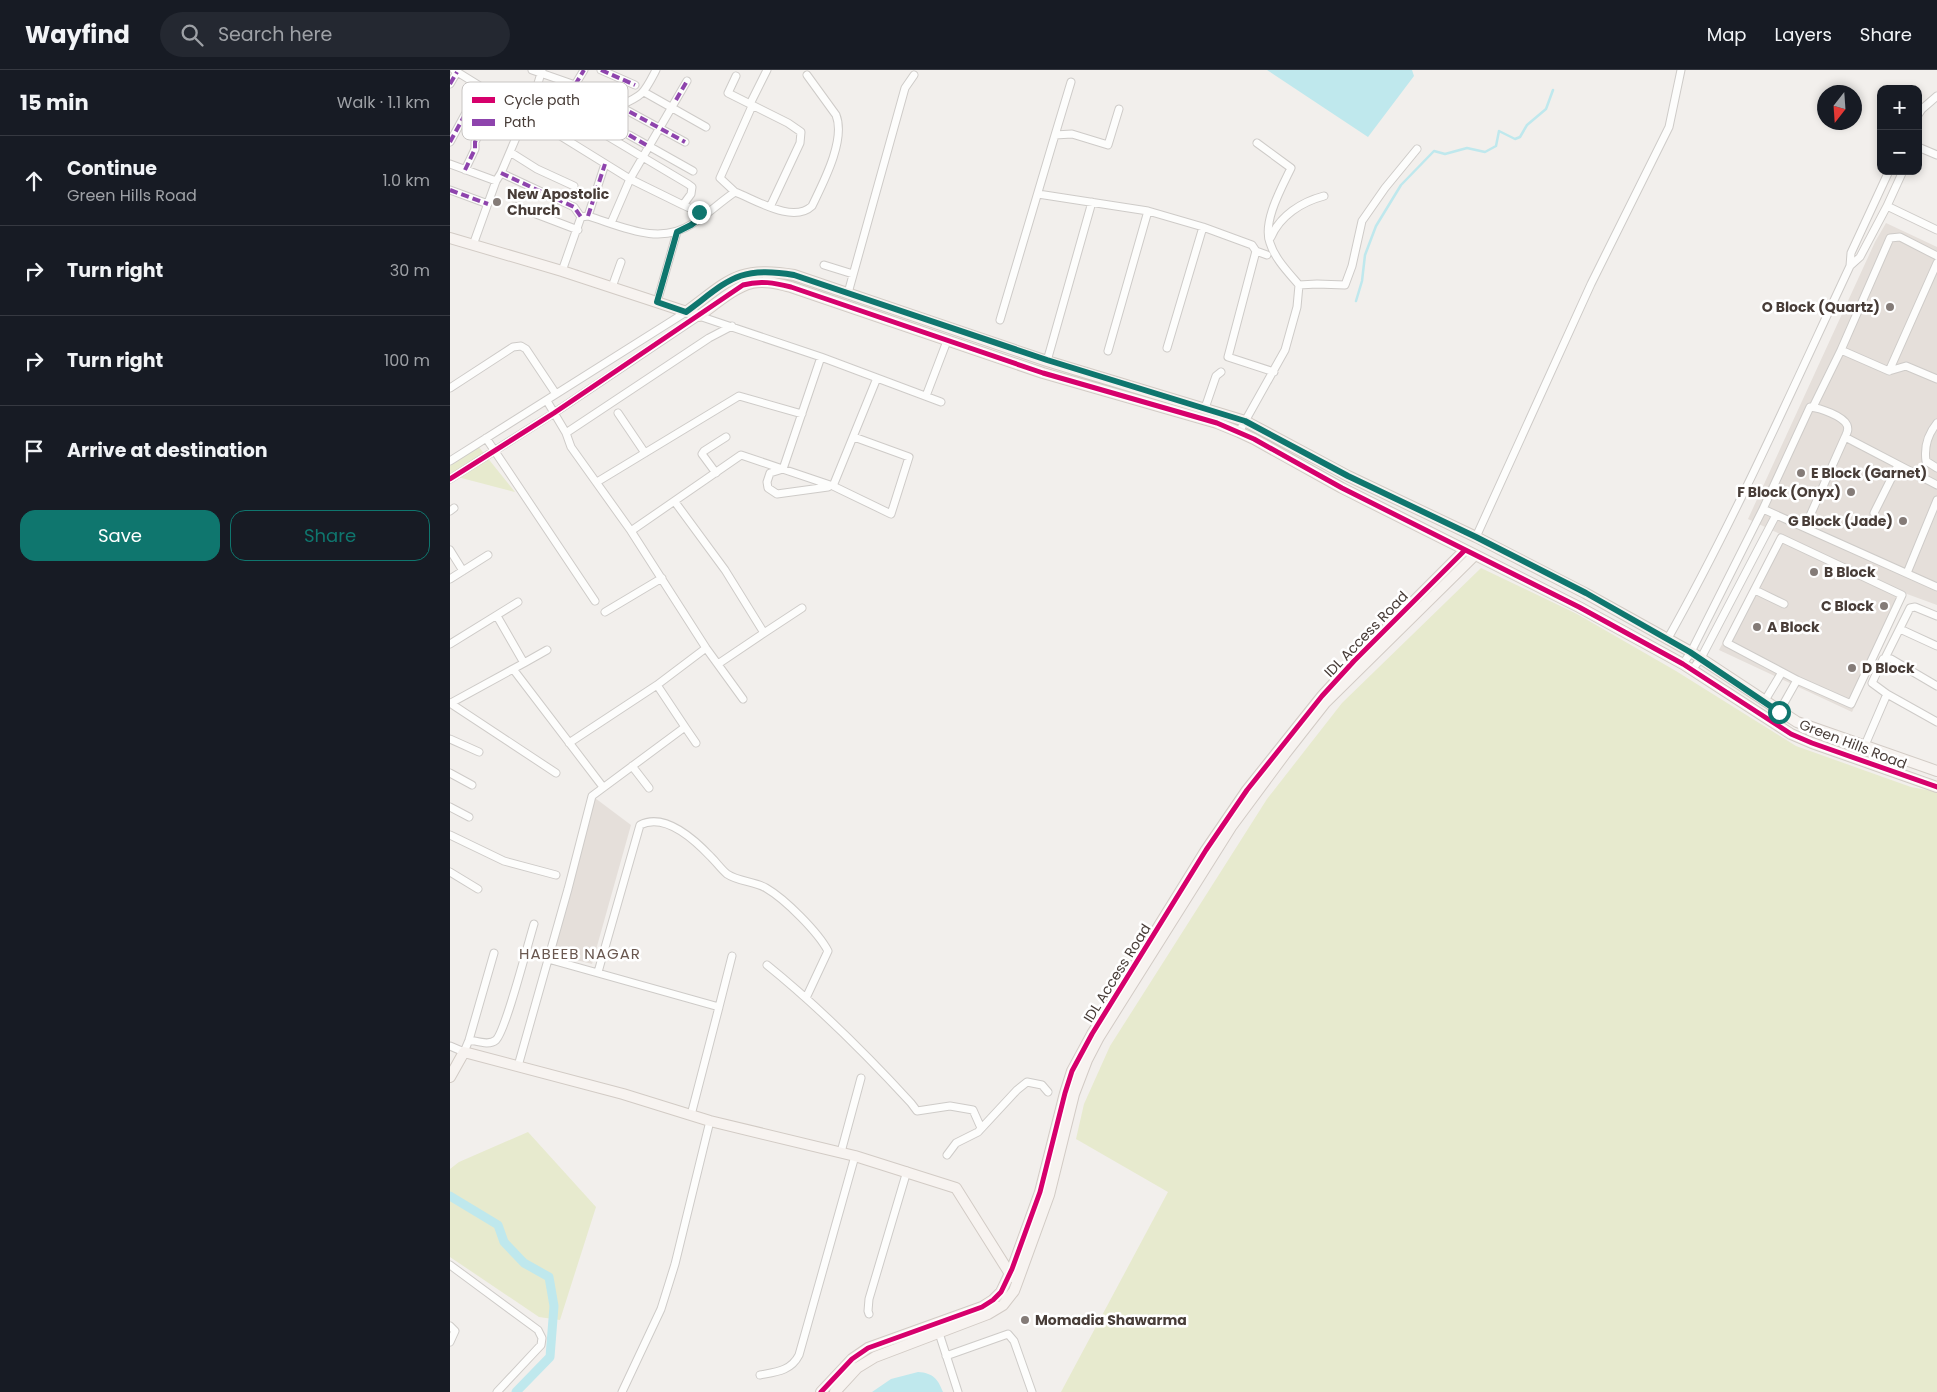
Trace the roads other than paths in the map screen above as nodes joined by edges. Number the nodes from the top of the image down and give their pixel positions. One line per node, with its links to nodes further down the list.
1 (532, 70): 8 (street)
2 (584, 70): 15 (street)
3 (604, 70): 18 (street)
4 (656, 70): 19 (street)
5 (767, 70): 22 (street)
6 (1682, 70): 141 (street)
7 (455, 71): 13 (street); 17 (street)
8 (541, 72): 14 (street)
9 (807, 75): 64 (street)
10 (914, 75): 84 (street)
11 (736, 76): 22 (street)
12 (687, 81): 23 (street)
13 (471, 82)
14 (567, 82)
15 (577, 82)
16 (1071, 82): 31 (street)
17 (450, 84)
18 (634, 85)
19 (644, 92): 21 (street); 23 (street)
20 (1937, 96): 25 (street)
21 (628, 102)
22 (751, 105): 56 (street); 64 (street)
23 (672, 107): 28 (street); 29 (street)
24 (1120, 109): 31 (street)
25 (1922, 109)
26 (628, 111): 29 (street)
27 (462, 120): 36 (street)
28 (706, 127)
29 (660, 128): 37 (street); 39 (street)
30 (629, 135): 39 (street)
31 (1055, 135): 57 (street)
32 (476, 140): 47 (street)
33 (515, 140): 42 (street)
34 (567, 140): 46 (street)
35 (613, 140): 44 (street)
36 (450, 142)
37 (685, 142)
38 (1257, 143): 74 (street)
39 (648, 146): 44 (street); 48 (street)
40 (1417, 148): 85 (street)
41 (1922, 148): 43 (street)
42 (510, 152): 49 (street); 54 (street)
43 (1937, 155)
44 (642, 157): 52 (street); 61 (street)
45 (450, 164): 47 (street)
46 (605, 164): 52 (street); 67 (street)
47 (466, 170): 53 (street)
48 (694, 171)
49 (501, 173): 53 (street); 67 (street)
50 (1888, 175): 82 (street)
51 (1901, 175): 63 (street)
52 (630, 179): 61 (street); 68 (street)
53 (496, 181): 60 (street)
54 (574, 186)
55 (450, 190): 60 (street)
56 (735, 192): 64 (street); 66 (street)
57 (1038, 194): 59 (street); 91 (street)
58 (1324, 196): 74 (street)
59 (1092, 202): 65 (street); 98 (street)
60 (488, 204): 75 (street)
61 (683, 205): 66 (street)
62 (515, 206): 70 (street)
63 (1887, 206): 71 (street); 82 (street)
64 (770, 207)
65 (1148, 211): 69 (street); 96 (street)
66 (700, 213): 72 (street)
67 (584, 217): 68 (street); 70 (street)
68 (612, 223): 72 (street)
69 (1203, 227): 76 (street); 94 (street)
70 (578, 230): 83 (street)
71 (1937, 230)
72 (677, 232): 88 (street)
73 (450, 238): 75 (street)
74 (1269, 241): 85 (street)
75 (473, 245): 83 (street)
76 (1256, 251): 77 (street); 101 (street)
77 (1267, 255)
78 (1937, 256): 95 (street)
79 (621, 262): 86 (street)
80 (1937, 263): 99 (street)
81 (824, 265): 84 (street)
82 (1850, 266): 162 (street)
83 (562, 272): 86 (street)
84 (853, 274): 87 (street)
85 (1299, 285): 101 (street)
86 (612, 287): 88 (street)
87 (848, 293): 89 (street, Green Hills Road); 98 (street, Green Hills Road)
88 (657, 302): 89 (street)
89 (686, 312): 90 (street); 105 (street)
90 (700, 316): 92 (street); 93 (street, Green Hills Road); 111 (street)
91 (1000, 320)
92 (732, 326): 97 (street); 117 (street)
93 (946, 341): 106 (street); 116 (street, Green Hills Road)
94 (1167, 348)
95 (1842, 350): 99 (street); 109 (street)
96 (1108, 351)
97 (821, 357): 102 (street); 113 (street)
98 (1047, 360): 110 (street, Green Hills Road)
99 (1889, 370): 103 (street)
100 (1221, 372): 110 (street)
101 (1274, 372): 114 (street)
102 (877, 378): 106 (street); 119 (street)
103 (1937, 379)
104 (450, 388): 105 (street)
105 (556, 394): 107 (street)
106 (926, 396): 108 (street)
107 (547, 401): 111 (street); 121 (street)
108 (941, 402)
109 (1813, 407): 120 (street); 136 (street)
110 (1205, 408): 114 (street, Green Hills Road)
111 (554, 413): 117 (street); 122 (street)
112 (618, 413): 123 (street)
113 (802, 414): 123 (street); 128 (street)
114 (1245, 421): 116 (street); 141 (street, Green Hills Road)
115 (1937, 423): 127 (street)
116 (1239, 432): 143 (street, Green Hills Road)
117 (566, 433): 131 (street)
118 (726, 437): 129 (street)
119 (854, 437): 133 (street); 133 (street)
120 (1845, 437): 126 (street); 139 (street)
121 (486, 438): 122 (street); 124 (street)
122 (494, 450): 130 (street); 153 (street)
123 (644, 453): 131 (street)
124 (450, 461)
125 (724, 463): 129 (street)
126 (1898, 465): 132 (street); 137 (street)
127 (1937, 468)
128 (783, 469): 129 (street); 133 (street); 133 (street)
129 (715, 472): 135 (street)
130 (450, 478)
131 (597, 482): 140 (street)
132 (1937, 485)
133 (833, 486)
134 (1937, 500): 146 (street)
135 (675, 502): 140 (street); 161 (street)
136 (1763, 509): 138 (street); 147 (street)
137 (1874, 513)
138 (1776, 515): 139 (street); 150 (street)
139 (1805, 527): 146 (street)
140 (632, 530): 148 (street)
141 (1476, 537): 162 (street, Green Hills Road)
142 (450, 550): 145 (street)
143 (1470, 552): 172 (street, IDL Access Road); 173 (street, Green Hills Road)
144 (488, 555): 145 (street)
145 (463, 571): 149 (street)
146 (1907, 573): 151 (street)
147 (1729, 575): 150 (street); 167 (street)
148 (662, 578): 157 (street); 165 (street)
149 (450, 579)
150 (1740, 580): 168 (street)
151 (1937, 587)
152 (1754, 590): 155 (street); 176 (street); 177 (street)
153 (595, 601)
154 (518, 602): 158 (street)
155 (1784, 604)
156 (802, 608): 161 (street)
157 (605, 612)
158 (497, 616): 163 (street); 170 (street)
159 (1937, 616): 160 (street)
160 (1900, 629): 164 (street); 169 (street)
161 (764, 633): 171 (street)
162 (1667, 640): 167 (street, Green Hills Road)
163 (450, 644)
164 (1937, 646)
165 (706, 648): 171 (street); 178 (street)
166 (547, 650): 170 (street)
167 (1690, 652): 168 (street, Green Hills Road); 173 (street)
168 (1700, 658): 175 (street); 182 (street, Green Hills Road)
169 (1885, 658): 179 (street); 180 (street)
170 (524, 663): 174 (street)
171 (718, 664): 181 (street)
172 (1357, 664): 229 (street, IDL Access Road); 230 (street)
173 (1682, 664): 175 (street, Green Hills Road)
174 (513, 669): 183 (street); 188 (street)
175 (1692, 670): 197 (street, Green Hills Road)
176 (1782, 672): 177 (street); 182 (street)
177 (1797, 680): 184 (street)
178 (657, 684): 186 (street); 188 (street)
179 (1937, 686)
180 (1887, 694): 185 (street); 190 (street)
181 (743, 699)
182 (1764, 702): 184 (street, Green Hills Road)
183 (450, 703): 195 (street)
184 (1779, 712): 190 (street, Green Hills Road)
185 (1937, 722)
186 (685, 727): 189 (street); 192 (street)
187 (450, 739): 191 (street)
188 (569, 743): 198 (street)
189 (696, 743)
190 (1865, 745): 193 (street, Green Hills Road)
191 (479, 752)
192 (632, 766): 198 (street); 199 (street)
193 (1937, 771)
194 (450, 773): 196 (street)
195 (556, 773)
196 (472, 785)
197 (1937, 786)
198 (603, 787): 209 (street)
199 (649, 788)
200 (450, 807): 201 (street)
201 (469, 817)
202 (450, 835): 204 (street)
203 (450, 872): 205 (street)
204 (556, 875)
205 (478, 889)
206 (534, 924): 214 (street)
207 (494, 953): 214 (street)
208 (732, 956): 213 (street)
209 (548, 959): 211 (street); 217 (street)
210 (767, 966): 212 (street)
211 (598, 972): 212 (street); 213 (street)
212 (806, 998): 223 (street)
213 (719, 1007): 221 (street)
214 (469, 1040): 216 (street)
215 (450, 1046): 216 (street)
216 (464, 1052): 217 (street); 218 (street)
217 (518, 1066): 221 (street)
218 (450, 1077)
219 (861, 1078): 224 (street)
220 (1048, 1092): 223 (street)
221 (691, 1115): 222 (street)
222 (710, 1121): 224 (street); 238 (street)
223 (981, 1128): 225 (street)
224 (841, 1152): 226 (street)
225 (947, 1155)
226 (855, 1156): 227 (street); 236 (street)
227 (907, 1171): 229 (street); 231 (street)
228 (450, 1265): 237 (street)
229 (1010, 1274): 230 (street); 239 (street, IDL Access Road)
230 (1017, 1283): 233 (street)
231 (869, 1314)
232 (450, 1326): 234 (street)
233 (939, 1333): 235 (street); 240 (street)
234 (450, 1342)
235 (946, 1356): 241 (street); 242 (street)
236 (760, 1375)
237 (497, 1392)
238 (622, 1392)
239 (821, 1392)
240 (834, 1392)
241 (958, 1392)
242 (1032, 1392)

